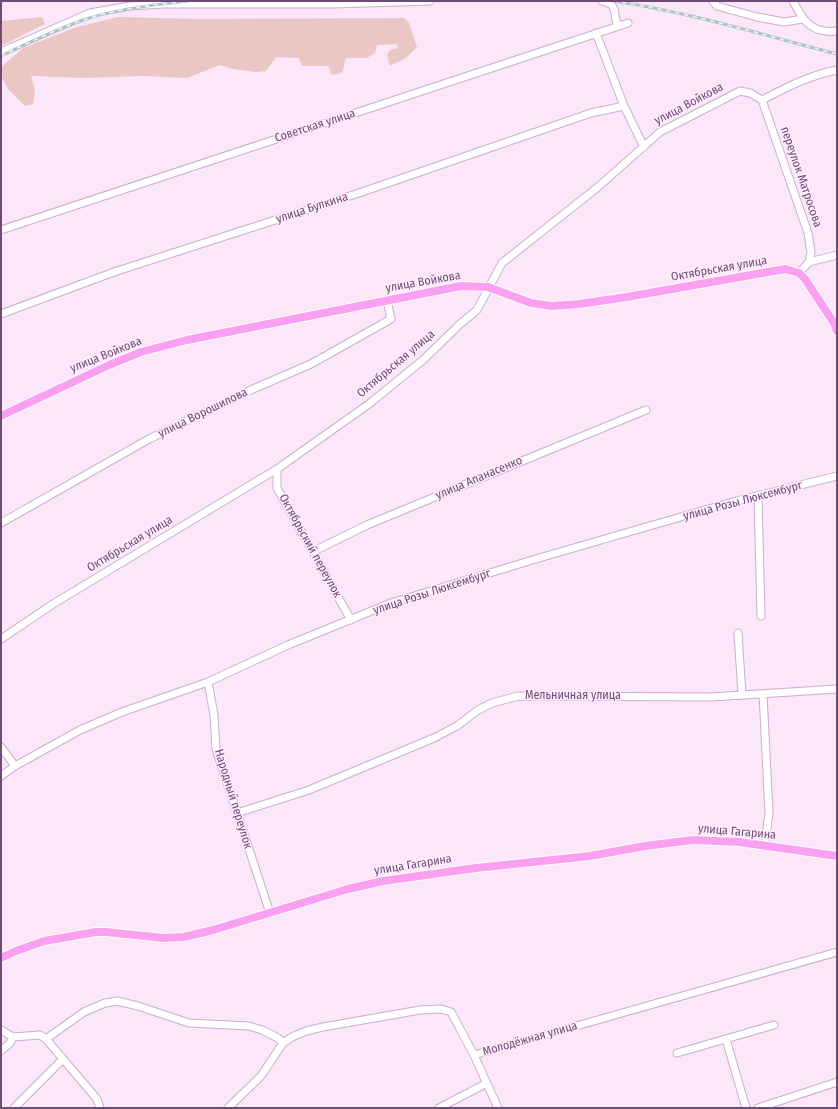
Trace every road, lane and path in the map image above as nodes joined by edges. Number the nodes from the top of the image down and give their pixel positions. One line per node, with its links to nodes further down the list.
1 (430, 1): 12 (street)
2 (602, 1): 7 (street)
3 (713, 1): 5 (street)
4 (793, 1): 5 (street)
5 (803, 19): 9 (street)
6 (628, 22): 7 (street, Советская улица)
7 (617, 26): 10 (street, Советская улица)
8 (837, 31): 9 (street)
9 (828, 32): 11 (street)
10 (596, 33): 15 (street); 17 (street, Советская улица)
11 (837, 34)
12 (1, 52)
13 (837, 70): 14 (street)
14 (762, 100): 16 (street, улица Войкова); 19 (street, переулок Матросова)
15 (624, 106): 16 (street); 23 (street, улица Булкина)
16 (644, 147): 21 (street, улица Войкова)
17 (1, 230)
18 (837, 255): 19 (street)
19 (809, 262): 20 (street)
20 (799, 273): 21 (main road, Октябрьская улица); 24 (main road)
21 (488, 287): 22 (main road, улица Войкова); 27 (street, Октябрьская улица)
22 (387, 300): 26 (main road, улица Войкова); 30 (street, улица Ворошилова)
23 (1, 314)
24 (837, 331)
25 (646, 410): 31 (street, улица Апанасенко)
26 (1, 416)
27 (277, 469): 31 (street, Октябрьский переулок); 35 (street, Октябрьская улица)
28 (837, 476): 29 (street, улица Розы Люксембург)
29 (758, 496): 32 (street); 33 (street, улица Розы Люксембург)
30 (1, 523)
31 (314, 551): 33 (street, Октябрьский переулок)
32 (761, 616)
33 (351, 620): 36 (street, улица Розы Люксембург)
34 (738, 633): 39 (street)
35 (1, 639)
36 (208, 682): 41 (street, улица Розы Люксембург); 43 (street, Народный переулок)
37 (837, 690): 38 (street, Мельничная улица)
38 (763, 694): 39 (street, Мельничная улица); 44 (street)
39 (742, 695): 43 (street, Мельничная улица)
40 (1, 747): 41 (street)
41 (15, 766): 42 (street, улица Розы Люксембург)
42 (1, 776)
43 (237, 812): 46 (street, Народный переулок)
44 (765, 846): 45 (main road, улица Гагарина); 46 (main road, улица Гагарина)
45 (837, 856)
46 (270, 913): 48 (main road, улица Гагарина)
47 (837, 952): 57 (street, Молодёжная улица)
48 (1, 958)
49 (774, 1025): 53 (street)
50 (1, 1030): 51 (street)
51 (13, 1037): 52 (street); 55 (street)
52 (46, 1039): 54 (street); 58 (street)
53 (726, 1039): 56 (street); 66 (street)
54 (282, 1043): 57 (street, Молодёжная улица); 63 (street)
55 (1, 1051)
56 (677, 1053)
57 (474, 1055): 60 (street)
58 (63, 1059): 61 (street); 62 (street)
59 (837, 1082): 67 (street)
60 (487, 1083): 64 (street); 65 (street)
61 (14, 1108)
62 (100, 1108)
63 (228, 1108)
64 (439, 1108)
65 (498, 1108)
66 (746, 1108)
67 (758, 1108)

